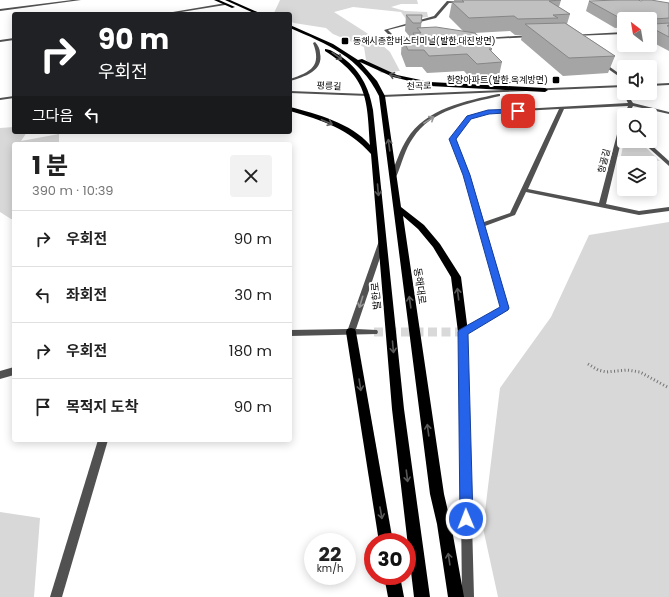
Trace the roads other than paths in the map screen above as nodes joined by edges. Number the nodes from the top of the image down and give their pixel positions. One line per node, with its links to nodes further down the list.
1 (79, 0): 5 (street)
2 (216, 0): 3 (main road)
3 (226, 2): 6 (street); 7 (main road); 8 (main road)
4 (463, 2): 17 (street)
5 (0, 10)
6 (174, 12)
7 (245, 12)
8 (255, 12)
9 (292, 27): 19 (main road, 동해대로)
10 (292, 33): 18 (main road, 발한로)
11 (617, 33): 12 (street)
12 (570, 35)
13 (538, 36): 15 (street)
14 (12, 39): 16 (street)
15 (466, 39)
16 (0, 41)
17 (418, 41)
18 (315, 44): 22 (street); 28 (main road, 발한로, one-way to 28)
19 (340, 49): 26 (main road, one-way to 19); 29 (main road, 동해대로)
20 (599, 62): 21 (street)
21 (617, 74)
22 (292, 79)
23 (669, 84): 24 (street)
24 (657, 85)
25 (617, 86): 26 (street, 천곡로)
26 (545, 90): 29 (street, 천곡로); 42 (street, one-way to 26)
27 (292, 92): 28 (street, 평릉길)
28 (368, 95): 29 (main road); 40 (main road, 발한로)
29 (382, 96): 42 (main road, 동해대로, one-way to 29)
30 (12, 97): 31 (street)
31 (0, 99)
32 (629, 100): 33 (street)
33 (631, 104): 34 (street); 35 (street); 37 (street)
34 (629, 108)
35 (562, 109): 43 (street); 47 (street)
36 (292, 110): 40 (main road, one-way to 40)
37 (669, 113)
38 (617, 148): 44 (street, 항골길)
39 (652, 148): 41 (street)
40 (375, 154): 48 (main road, 발한로, one-way to 48)
41 (669, 164)
42 (394, 175): 45 (main road, 동해대로)
43 (524, 190): 44 (street); 47 (street)
44 (602, 206): 46 (street)
45 (398, 209): 51 (main road, one-way to 45); 61 (main road, 동해대로, one-way to 45)
46 (669, 209)
47 (481, 225): 51 (street)
48 (383, 238): 49 (street, one-way to 49); 60 (main road, 발한로, one-way to 60)
49 (352, 332): 50 (street); 52 (street); 56 (main road, one-way to 56)
50 (374, 332)
51 (463, 332): 62 (street)
52 (292, 333)
53 (12, 372): 54 (street)
54 (0, 375)
55 (103, 442): 58 (street)
56 (385, 533)
57 (394, 585): 59 (main road)
58 (56, 597)
59 (396, 597)
60 (422, 597)
61 (456, 597)
62 (468, 597)

